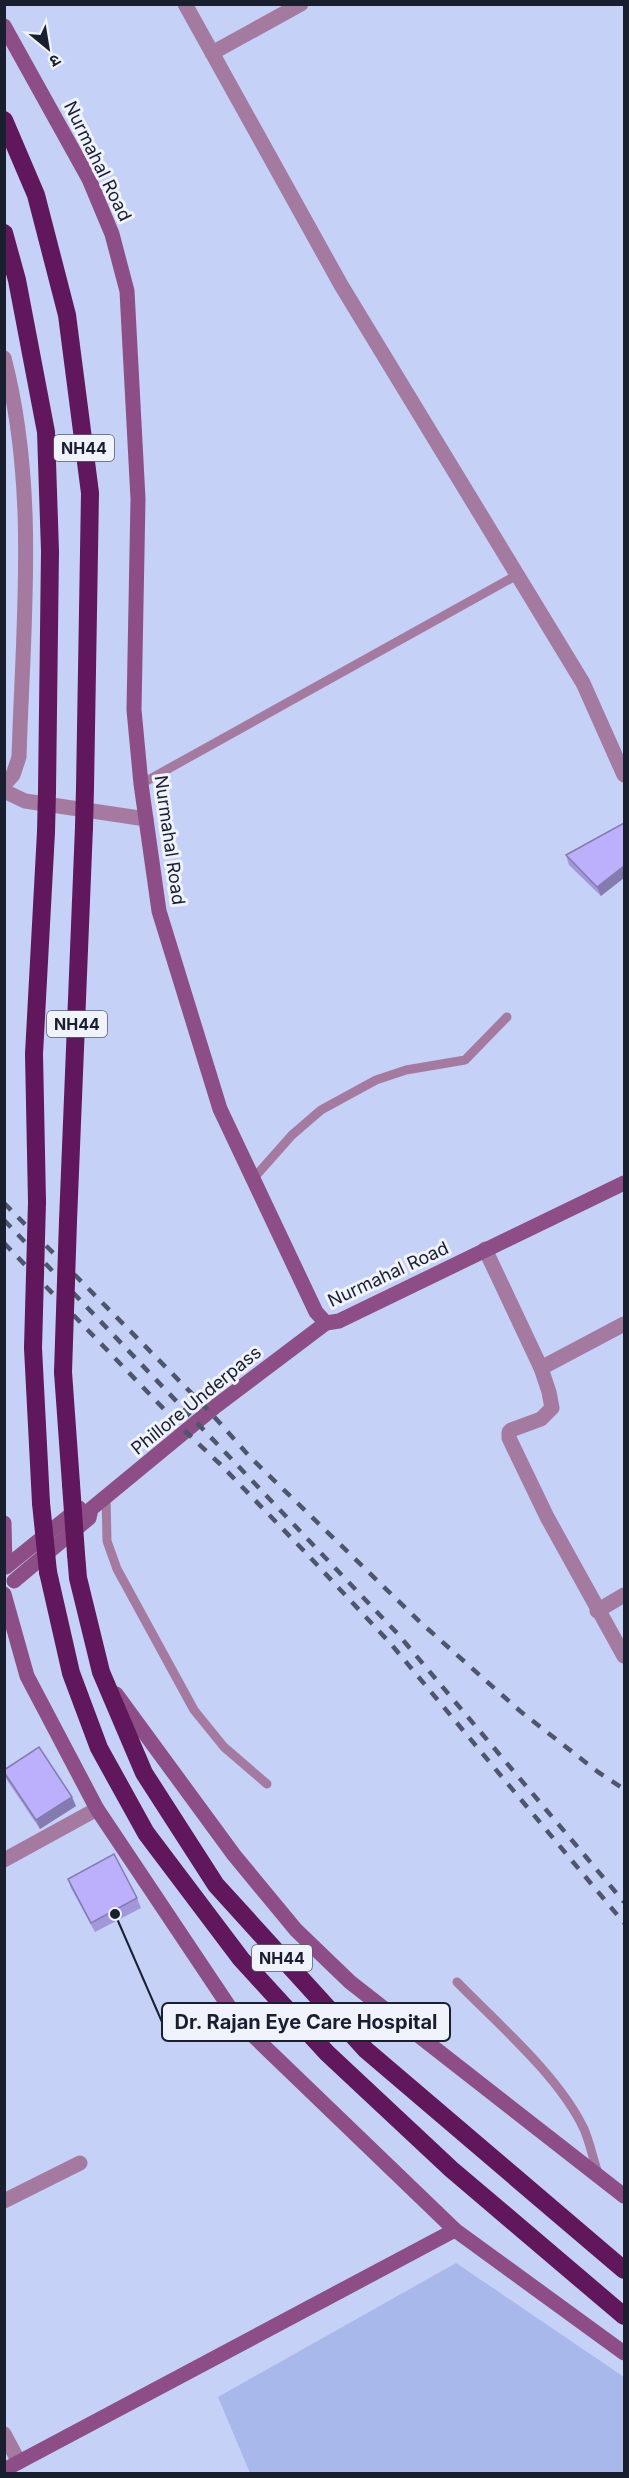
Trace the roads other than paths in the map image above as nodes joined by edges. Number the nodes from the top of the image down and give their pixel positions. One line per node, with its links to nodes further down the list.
1 (185, 4): 4 (street)
2 (301, 4): 4 (street)
3 (4, 26): 10 (main road, Nurmahal Road)
4 (212, 53): 8 (street)
5 (4, 120): 27 (highway, NH44, bridge)
6 (4, 233): 38 (highway, NH44, bridge)
7 (4, 358): 11 (street)
8 (517, 575): 9 (street); 10 (lane)
9 (624, 775)
10 (141, 784): 13 (main road, Nurmahal Road)
11 (4, 785)
12 (4, 791): 13 (street)
13 (146, 819): 15 (main road, Nurmahal Road)
14 (507, 1017): 15 (lane)
15 (253, 1179): 18 (main road, Nurmahal Road)
16 (624, 1182): 17 (main road, Nurmahal Road)
17 (485, 1249): 18 (main road, Nurmahal Road); 20 (street)
18 (326, 1323): 21 (main road, Phillore Underpass)
19 (624, 1324): 20 (street)
20 (541, 1368): 25 (street)
21 (106, 1497): 23 (main road, Phillore Underpass); 28 (lane)
22 (4, 1523): 23 (main road)
23 (6, 1578): 29 (main road)
24 (624, 1595): 25 (street)
25 (597, 1611): 26 (street)
26 (624, 1656)
27 (100, 1672): 33 (main road); 37 (highway, NH44)
28 (267, 1784)
29 (97, 1809): 30 (street); 36 (main road)
30 (4, 1860)
31 (458, 1982): 33 (lane)
32 (80, 2163): 35 (street)
33 (599, 2176): 34 (main road)
34 (624, 2196)
35 (4, 2201)
36 (455, 2230): 39 (main road); 41 (main road)
37 (624, 2270)
38 (624, 2316)
39 (624, 2354)
40 (4, 2434): 41 (street)
41 (19, 2462): 42 (main road)
42 (4, 2470)

